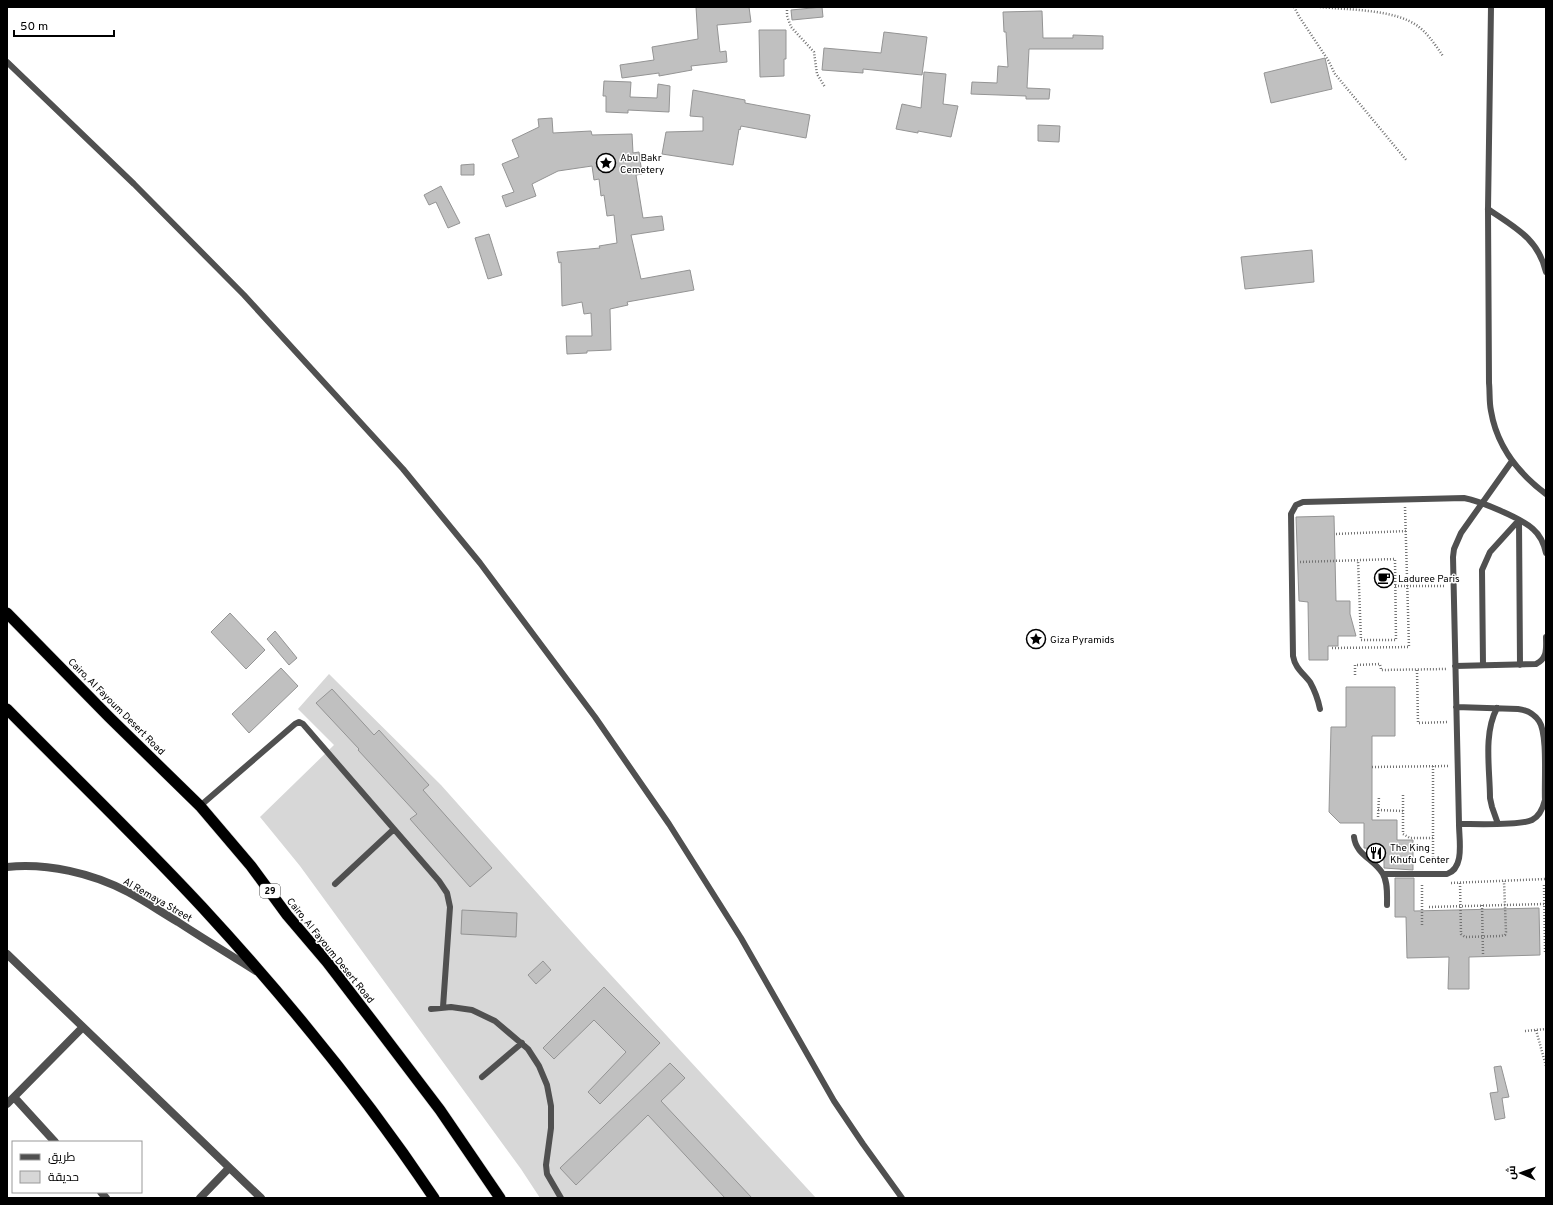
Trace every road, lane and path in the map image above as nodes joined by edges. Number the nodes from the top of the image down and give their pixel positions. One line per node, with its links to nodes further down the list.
1 (786, 7): 7 (path)
2 (1294, 7): 8 (path)
3 (1320, 7): 5 (path)
4 (1491, 7): 9 (lane)
5 (1443, 56)
6 (7, 62): 93 (lane)
7 (825, 88)
8 (1407, 161)
9 (1488, 209): 10 (lane); 11 (lane)
10 (1546, 272)
11 (1512, 461): 12 (lane); 14 (lane)
12 (1546, 494)
13 (1405, 499): 14 (lane); 16 (path); 20 (lane)
14 (1483, 503): 15 (lane); 29 (lane)
15 (1519, 520): 18 (lane); 27 (lane); 28 (lane)
16 (1406, 531): 17 (path); 22 (path)
17 (1336, 534)
18 (1546, 553)
19 (1358, 560): 20 (path); 21 (path); 21 (path)
20 (1292, 562): 35 (lane)
21 (1396, 586): 22 (path)
22 (1407, 586): 23 (path); 26 (path)
23 (1436, 586)
24 (7, 613): 42 (highway, Cairo, Al Fayoum Desert Road / 29)
25 (1546, 637): 28 (lane)
26 (1332, 648)
27 (1483, 665): 28 (lane); 29 (lane)
28 (1520, 665)
29 (1455, 668): 30 (path); 32 (lane)
30 (1417, 670): 31 (path); 36 (path)
31 (1355, 675)
32 (1456, 707): 33 (lane); 36 (lane)
33 (1497, 708): 47 (lane); 47 (lane)
34 (7, 709): 74 (highway)
35 (1320, 709)
36 (1457, 722): 38 (lane)
37 (1433, 766): 38 (path); 39 (path); 50 (path)
38 (1458, 766): 46 (lane)
39 (1372, 767)
40 (1379, 796): 43 (path)
41 (1403, 796): 44 (path)
42 (200, 806): 48 (lane); 91 (highway, Cairo, Al Fayoum Desert Road / 29)
43 (1378, 810): 44 (path); 45 (path)
44 (1403, 811): 50 (path)
45 (1378, 818)
46 (1459, 824): 47 (lane); 54 (lane)
47 (1498, 824)
48 (394, 829): 59 (lane); 75 (lane)
49 (1354, 837): 53 (lane)
50 (1433, 838): 51 (path)
51 (1433, 866)
52 (7, 867): 74 (street, Al Remaya Street)
53 (1383, 874): 54 (lane); 64 (lane)
54 (1422, 874): 60 (path)
55 (1546, 879): 56 (path)
56 (1504, 881): 58 (path); 66 (path)
57 (1445, 883): 58 (path)
58 (1460, 883): 67 (path)
59 (335, 884)
60 (1422, 884): 61 (path); 69 (path)
61 (1430, 884)
62 (1544, 885): 63 (path)
63 (1544, 904): 66 (path); 71 (path)
64 (1386, 905)
65 (1482, 905): 66 (path); 67 (path); 70 (path)
66 (1505, 905): 70 (path)
67 (1460, 906): 68 (path); 70 (path)
68 (1428, 907)
69 (1422, 924)
70 (1483, 937): 73 (path)
71 (1545, 952)
72 (7, 954): 77 (street)
73 (1483, 954)
74 (264, 976): 90 (highway)
75 (443, 1007): 76 (lane); 81 (lane)
76 (431, 1009)
77 (83, 1027): 84 (street); 87 (street)
78 (1546, 1029): 79 (path)
79 (1536, 1030): 80 (path); 82 (path)
80 (1525, 1031)
81 (522, 1043): 83 (lane); 92 (lane)
82 (1546, 1066)
83 (482, 1076)
84 (14, 1097): 85 (street); 86 (street)
85 (7, 1104)
86 (54, 1141)
87 (229, 1168): 88 (street); 89 (street)
88 (200, 1198)
89 (261, 1198)
90 (434, 1198)
91 (500, 1198)
92 (561, 1198)
93 (902, 1198)

